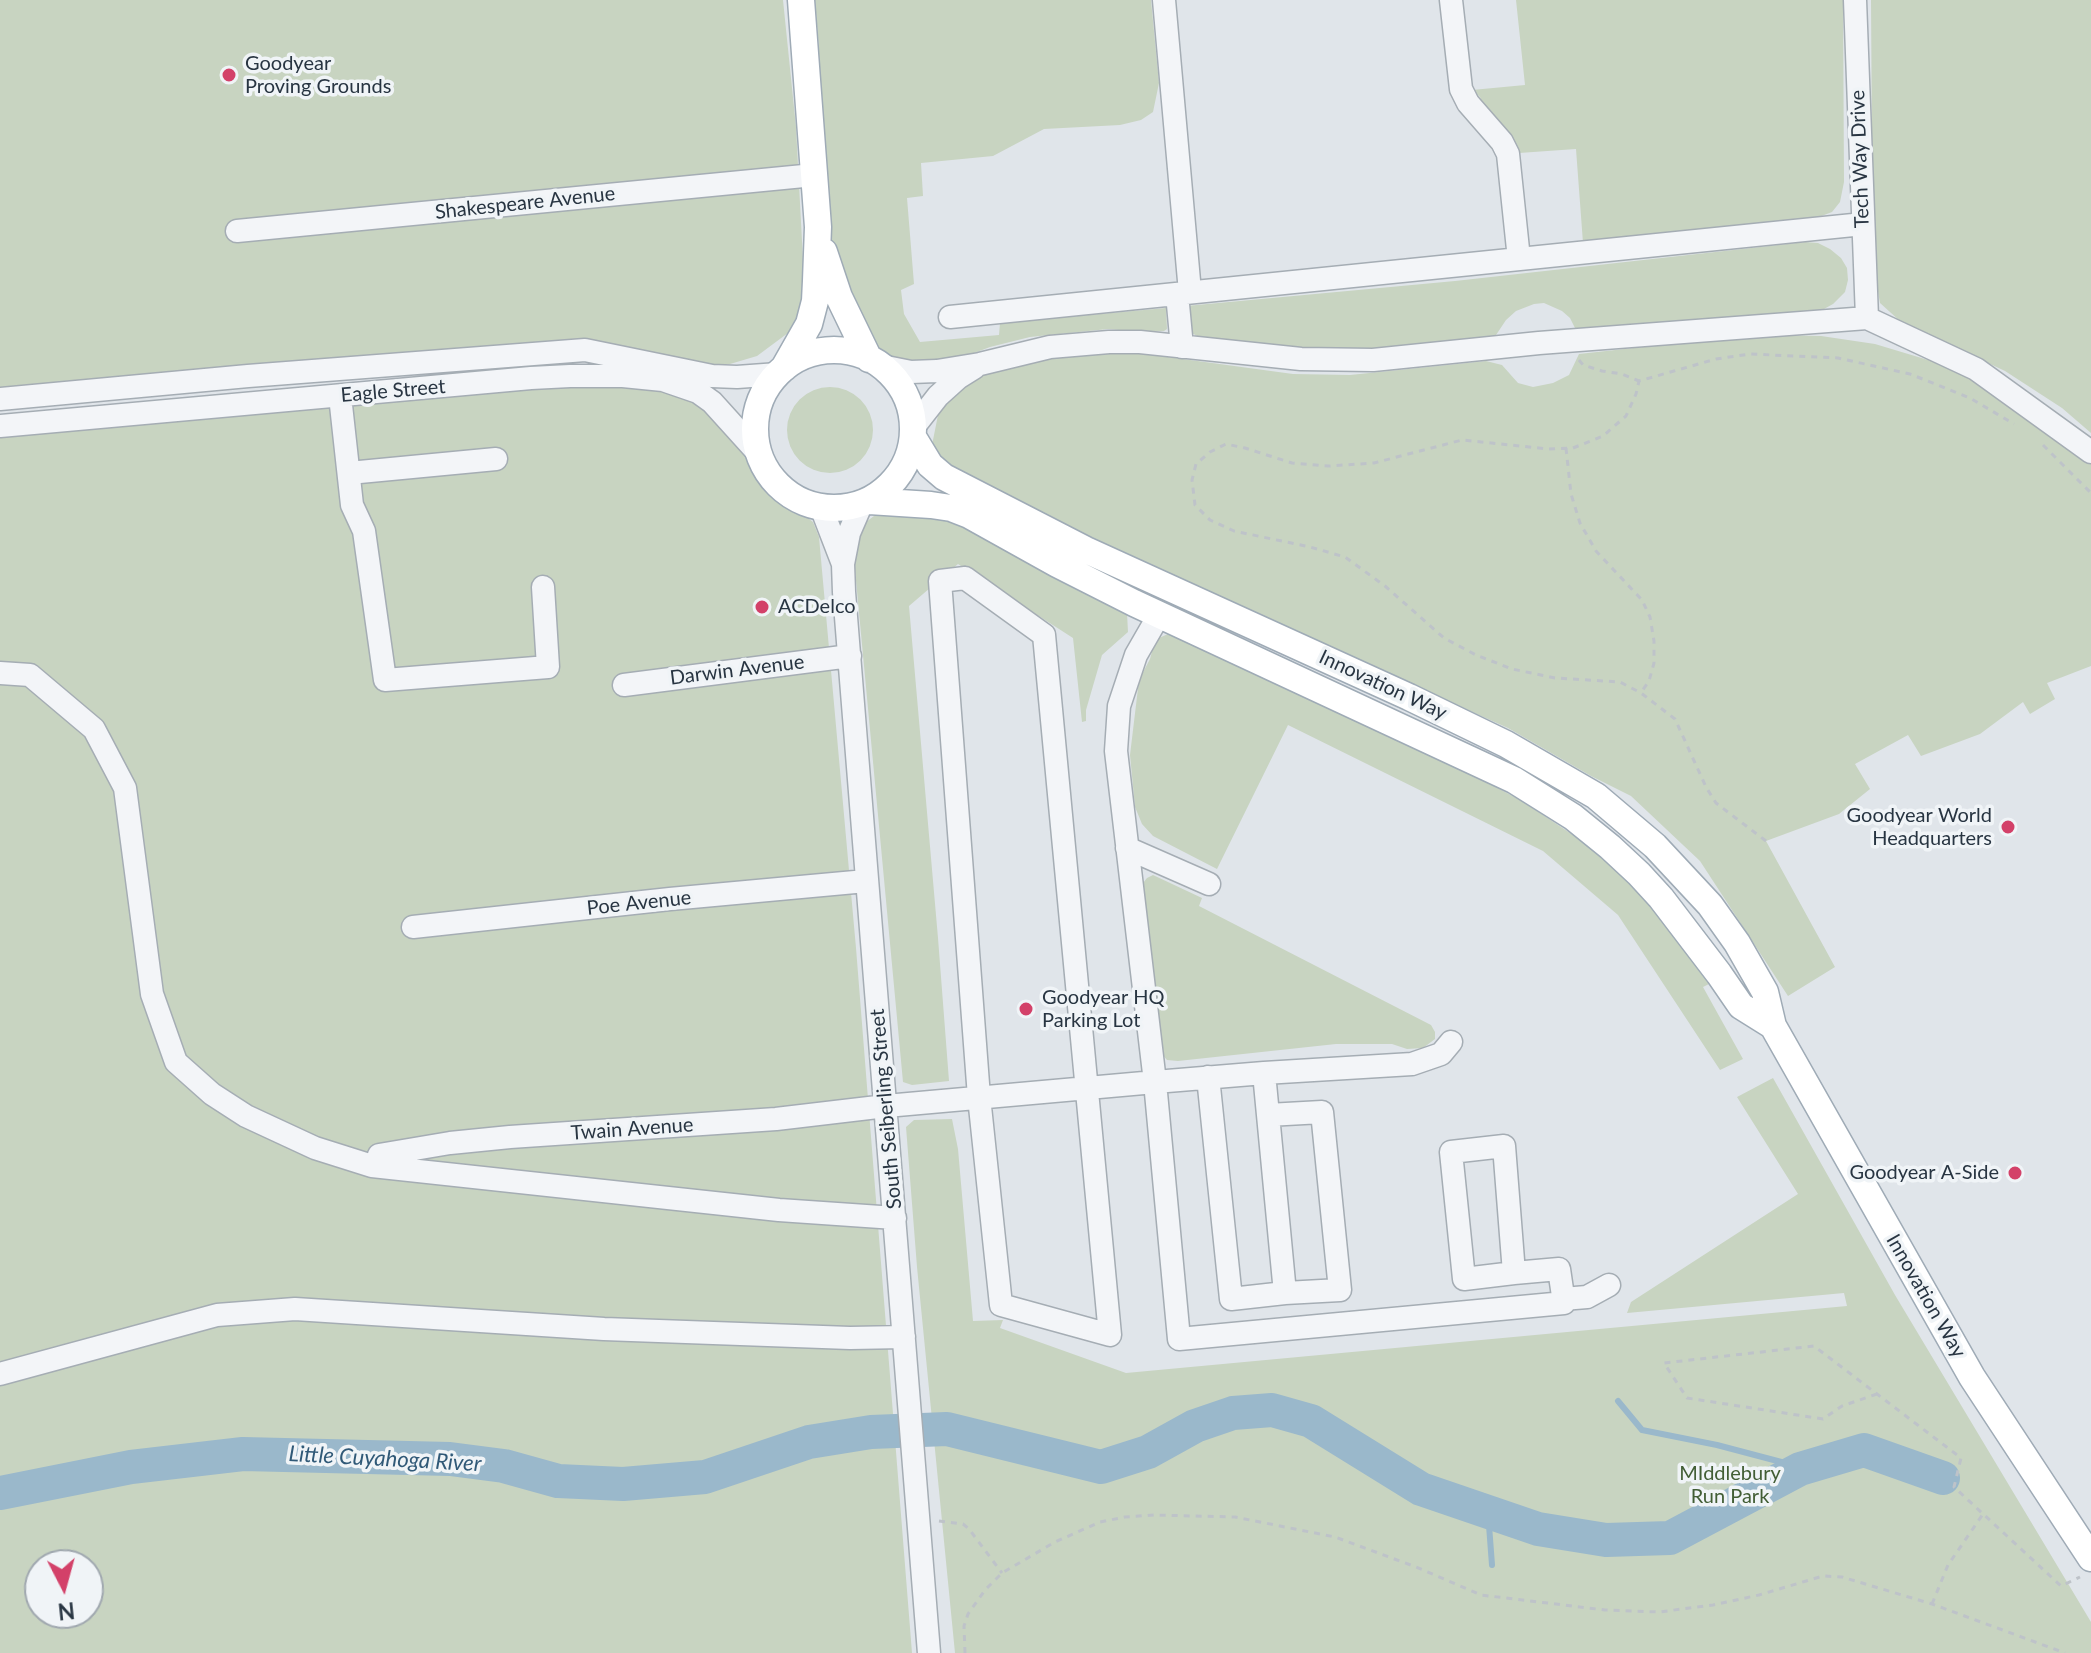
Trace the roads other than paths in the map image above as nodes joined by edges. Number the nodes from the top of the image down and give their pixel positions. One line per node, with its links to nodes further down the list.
1 (801, 0): 5 (main road)
2 (1164, 0): 10 (street)
3 (1451, 0): 9 (street)
4 (1855, 0): 6 (street, Tech Way Drive)
5 (814, 175): 7 (main road); 8 (street, Shakespeare Avenue)
6 (1863, 224): 9 (street); 12 (street, Tech Way Drive)
7 (818, 227): 14 (main road); 16 (main road)
8 (237, 231)
9 (1519, 259): 10 (street)
10 (1184, 293): 11 (street); 13 (street)
11 (950, 317)
12 (1867, 318): 13 (street); 21 (street)
13 (1182, 347): 15 (street)
14 (875, 362): 15 (street); 16 (main road); 20 (main road)
15 (980, 364): 20 (street)
16 (780, 372): 18 (street, Eagle Street); 22 (main road)
17 (340, 396): 19 (street, Eagle Street); 22 (street, Eagle Street); 24 (street)
18 (0, 399)
19 (0, 426)
20 (913, 433): 25 (main road); 37 (main road, Innovation Way)
21 (2091, 452)
22 (759, 454): 26 (main road)
23 (496, 459): 24 (street)
24 (349, 473): 28 (street)
25 (865, 502): 26 (main road); 27 (street, South Seiberling Street); 29 (main road, Innovation Way)
26 (821, 507): 27 (street, South Seiberling Street)
27 (843, 564): 30 (street, South Seiberling Street)
28 (543, 587)
29 (1159, 615): 33 (street); 37 (main road, Innovation Way)
30 (850, 656): 32 (street, Darwin Avenue); 34 (street, South Seiberling Street)
31 (0, 673): 47 (street)
32 (624, 685)
33 (1127, 848): 35 (street); 41 (street)
34 (866, 881): 36 (street, Poe Avenue); 44 (street, South Seiberling Street)
35 (1209, 884)
36 (413, 927)
37 (1773, 1026): 54 (main road, Innovation Way)
38 (1451, 1042): 39 (street, Twain Avenue)
39 (1264, 1073): 40 (street, Twain Avenue); 45 (street)
40 (1208, 1077): 41 (street, Twain Avenue); 50 (street)
41 (1155, 1082): 42 (street, Twain Avenue); 51 (street)
42 (1088, 1088): 43 (street, Twain Avenue); 43 (street); 43 (street)
43 (979, 1097): 44 (street, Twain Avenue)
44 (886, 1106): 46 (street, Twain Avenue); 47 (street, South Seiberling Street)
45 (1268, 1115): 50 (street); 50 (street)
46 (379, 1155)
47 (895, 1218): 52 (street, South Seiberling Street)
48 (1514, 1273): 48 (street); 51 (street)
49 (1609, 1285): 51 (street)
50 (1285, 1293)
51 (1563, 1299)
52 (904, 1337): 53 (street); 55 (street, South Seiberling Street)
53 (0, 1374)
54 (2086, 1567)
55 (929, 1653)

